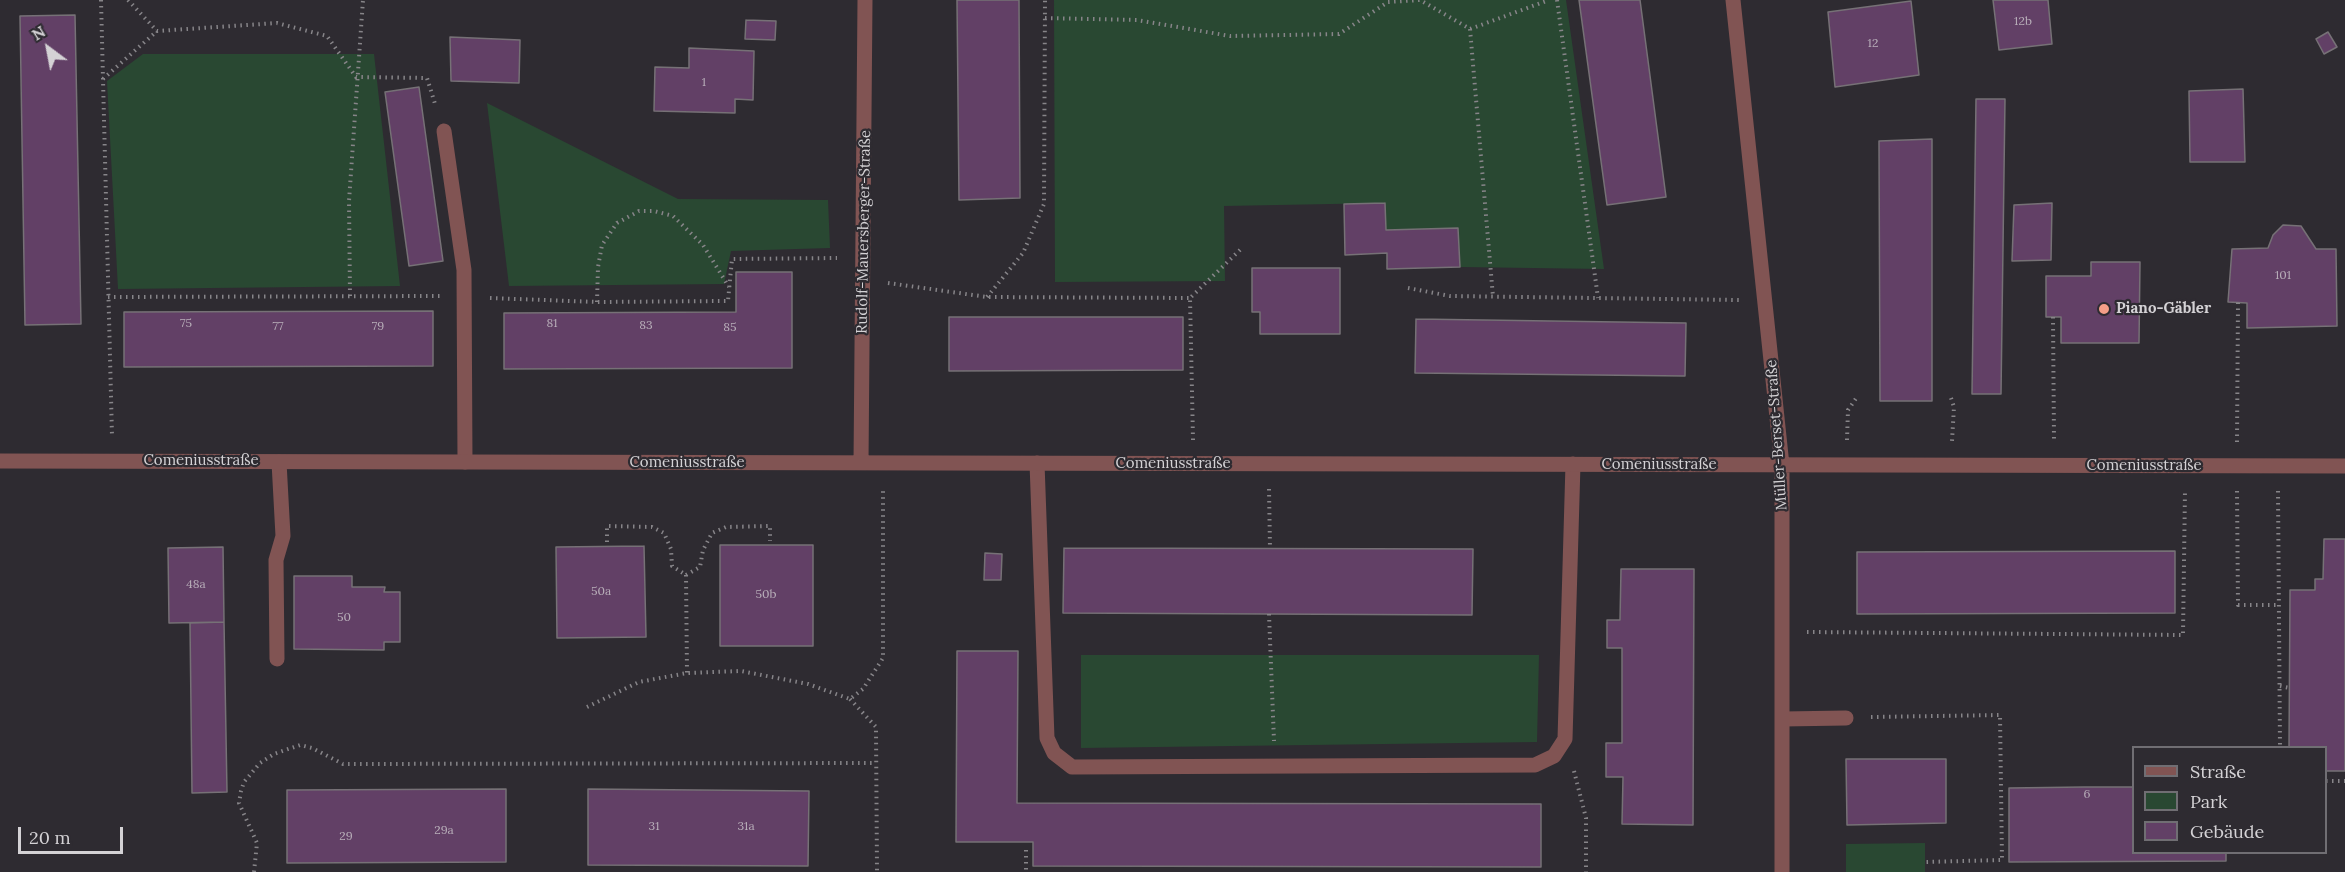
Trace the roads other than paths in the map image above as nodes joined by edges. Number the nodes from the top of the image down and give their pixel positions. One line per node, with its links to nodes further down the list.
1 (865, 0): 7 (street, Rudolf-Mauersberger-Straße)
2 (1733, 0): 10 (street, Müller-Berset-Straße)
3 (444, 131): 6 (street)
4 (0, 461): 5 (street, Comeniusstraße)
5 (279, 462): 6 (street, Comeniusstraße); 12 (street)
6 (465, 462): 7 (street, Comeniusstraße)
7 (861, 463): 8 (street, Comeniusstraße)
8 (1036, 463): 9 (street, Comeniusstraße); 9 (street)
9 (1573, 464): 10 (street, Comeniusstraße)
10 (1782, 465): 11 (street, Comeniusstraße); 14 (street, Müller-Berset-Straße)
11 (2345, 466)
12 (277, 659)
13 (1846, 718): 14 (street)
14 (1783, 719): 15 (street, Müller-Berset-Straße)
15 (1782, 872)

